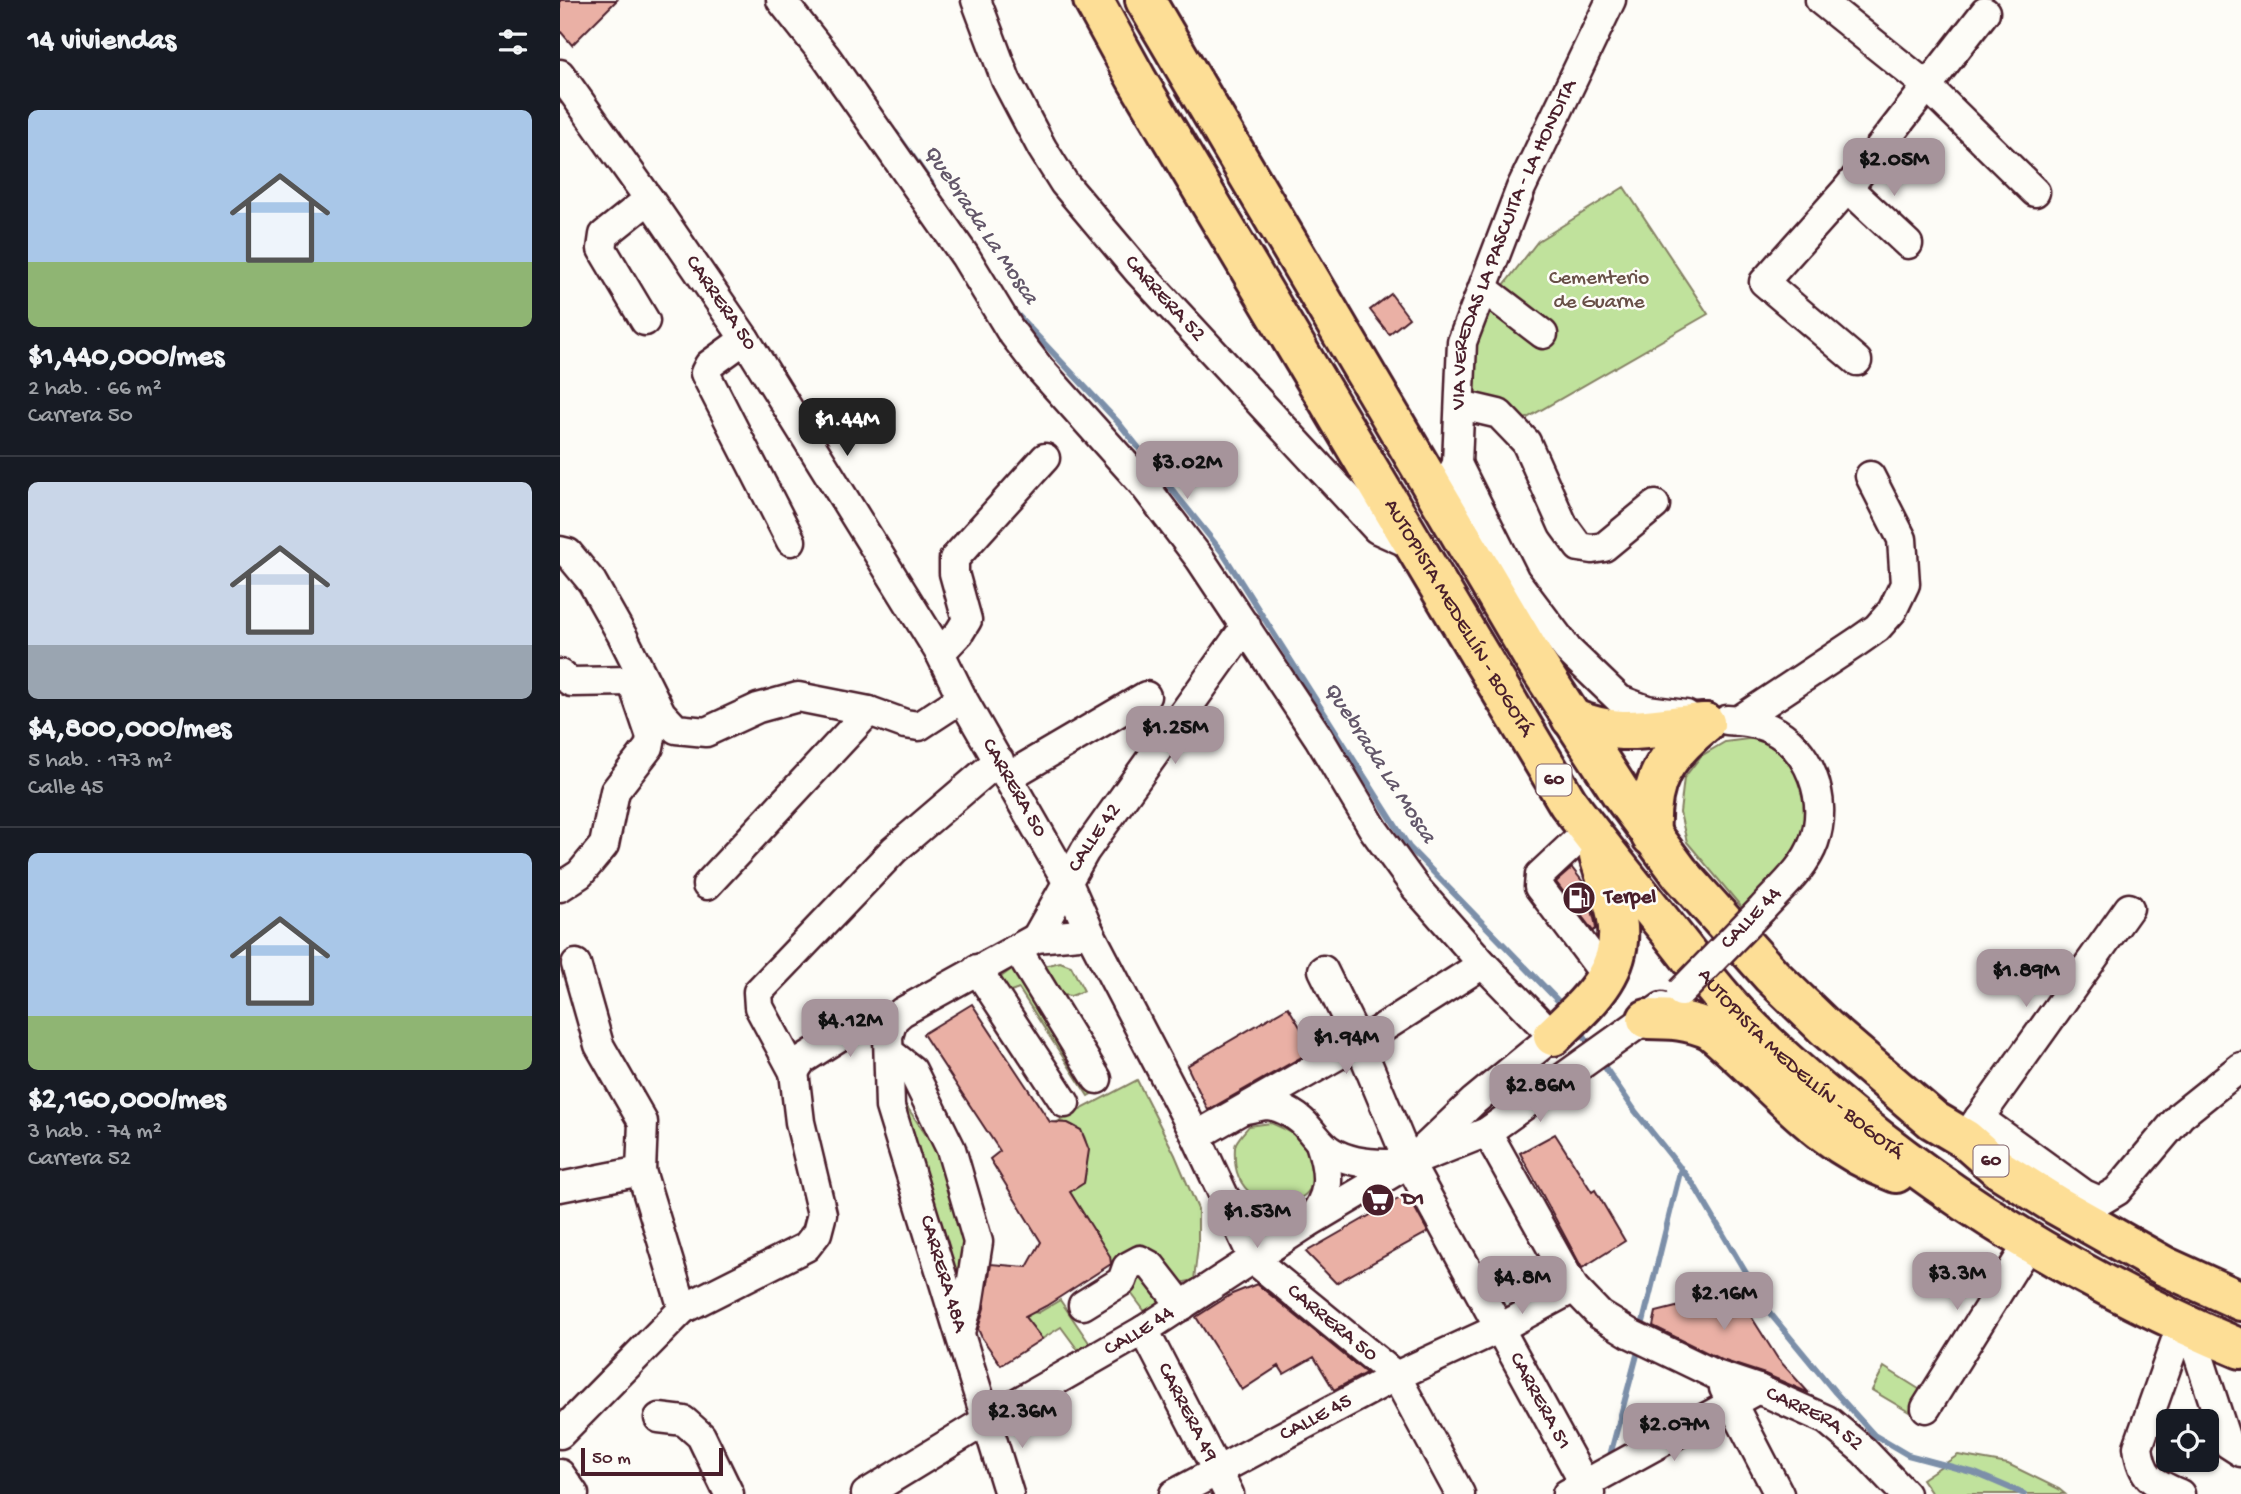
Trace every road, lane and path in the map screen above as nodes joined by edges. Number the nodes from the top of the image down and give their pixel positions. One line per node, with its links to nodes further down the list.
1 (781, 0): 27 (street)
2 (976, 0): 25 (street, CARRERA 52)
3 (1093, 0): 25 (highway, AUTOPISTA MEDELLÍN - BOGOTÁ / 60)
4 (1145, 0): 22 (highway, AUTOPISTA MEDELLÍN - BOGOTÁ / 60)
5 (1611, 0): 14 (street, VIA VEREDAS LA PASCUITA - LA HONDITA)
6 (1821, 0): 9 (street)
7 (1985, 12): 9 (street)
8 (560, 74): 12 (street, CARRERA 50)
9 (1927, 86): 10 (street); 11 (street)
10 (1848, 188): 13 (street); 18 (street)
11 (2035, 192)
12 (649, 198): 15 (street); 17 (street, CARRERA 50)
13 (1908, 244)
14 (1483, 288): 16 (street); 19 (street, VIA VEREDAS LA PASCUITA - LA HONDITA)
15 (645, 321)
16 (1543, 334)
17 (745, 340): 24 (street); 28 (street, CARRERA 50)
18 (1857, 361)
19 (1461, 405): 22 (street, VIA VEREDAS LA PASCUITA - LA HONDITA); 23 (street)
20 (1045, 458): 28 (street)
21 (1870, 476): 35 (street)
22 (1449, 480): 34 (highway, AUTOPISTA MEDELLÍN - BOGOTÁ / 60); 35 (street, CALLE 44)
23 (1655, 505)
24 (791, 541)
25 (1417, 547): 37 (highway, AUTOPISTA MEDELLÍN - BOGOTÁ / 60)
26 (560, 551): 30 (street)
27 (1246, 626): 39 (street, CALLE 42); 46 (street)
28 (940, 653): 32 (street, CARRERA 50)
29 (560, 674): 30 (street)
30 (637, 679): 33 (street); 41 (street)
31 (1146, 696): 36 (street)
32 (961, 698): 33 (street); 36 (street, CARRERA 50)
33 (869, 710): 40 (street)
34 (1571, 718): 35 (highway); 38 (highway, AUTOPISTA MEDELLÍN - BOGOTÁ / 60)
35 (1722, 721): 38 (highway); 51 (street, CALLE 44, bridge)
36 (1003, 769): 39 (street, CARRERA 50); 56 (street)
37 (1591, 834): 49 (highway); 49 (street); 66 (highway, AUTOPISTA MEDELLÍN - BOGOTÁ / 60)
38 (1651, 836): 60 (highway, AUTOPISTA MEDELLÍN - BOGOTÁ / 60)
39 (1068, 883): 43 (street, CARRERA 50); 44 (street, CALLE 42)
40 (707, 885)
41 (560, 887)
42 (2129, 908): 60 (street)
43 (1090, 933): 44 (street); 62 (street, CARRERA 50)
44 (1026, 943): 47 (street); 57 (street)
45 (576, 964): 65 (street)
46 (1483, 964): 52 (street); 53 (street)
47 (977, 969): 50 (street); 58 (street)
48 (1322, 970): 53 (street, CARRERA 51)
49 (1602, 985): 52 (highway)
50 (892, 1020): 54 (street, CARRERA 48A); 56 (street)
51 (1638, 1026): 61 (street, CALLE 44); 66 (highway)
52 (1557, 1032): 64 (street, CALLE 44)
53 (1359, 1043): 59 (street); 64 (street, CARRERA 51)
54 (889, 1052): 80 (street, CARRERA 48A); 80 (street)
55 (2241, 1067): 60 (street)
56 (794, 1072): 76 (street)
57 (1097, 1079)
58 (1065, 1103)
59 (1238, 1111): 62 (street); 63 (street); 68 (street)
60 (1972, 1128): 73 (highway, AUTOPISTA MEDELLÍN - BOGOTÁ / 60)
61 (1487, 1132): 64 (street, CALLE 44); 72 (street, CARRERA 52)
62 (1196, 1136): 68 (street, CARRERA 50)
63 (1320, 1143): 64 (street); 69 (street)
64 (1409, 1163): 69 (street, CALLE 44); 78 (street, CARRERA 51)
65 (641, 1171): 67 (street); 76 (street)
66 (1942, 1185): 70 (highway, AUTOPISTA MEDELLÍN - BOGOTÁ / 60)
67 (560, 1186)
68 (1223, 1194): 69 (street); 71 (street, CARRERA 50)
69 (1308, 1223): 71 (street, CALLE 44)
70 (2029, 1243): 77 (highway, AUTOPISTA MEDELLÍN - BOGOTÁ / 60); 86 (street)
71 (1254, 1260): 75 (street, CALLE 44); 83 (street, CARRERA 50)
72 (1574, 1288): 78 (street, CALLE 45); 82 (street, CARRERA 52)
73 (2241, 1301)
74 (1083, 1305): 75 (street)
75 (1182, 1306): 79 (street, CALLE 44)
76 (683, 1309): 89 (street)
77 (2185, 1324): 81 (highway, AUTOPISTA MEDELLÍN - BOGOTÁ / 60); 90 (street); 100 (street)
78 (1500, 1328): 83 (street, CALLE 45); 92 (street, CARRERA 51)
79 (1144, 1330): 88 (street, CALLE 44); 91 (street, CARRERA 49)
80 (960, 1332): 88 (street, CARRERA 48A)
81 (2241, 1349)
82 (1716, 1375): 84 (street, CARRERA 52); 85 (street)
83 (1396, 1376): 91 (street, CALLE 45); 97 (street, CARRERA 50)
84 (1758, 1389): 85 (street); 99 (street, CARRERA 52)
85 (1732, 1403): 92 (street); 98 (street)
86 (1926, 1408)
87 (659, 1418): 93 (street)
88 (987, 1420): 94 (street, CALLE 44); 95 (street, CARRERA 48A)
89 (560, 1434)
90 (2241, 1452)
91 (1223, 1483): 96 (street, CALLE 45)
92 (1581, 1491)
93 (729, 1494)
94 (866, 1494)
95 (1009, 1494)
96 (1174, 1494)
97 (1460, 1494)
98 (1779, 1494)
99 (1906, 1494)
100 (2180, 1494)

